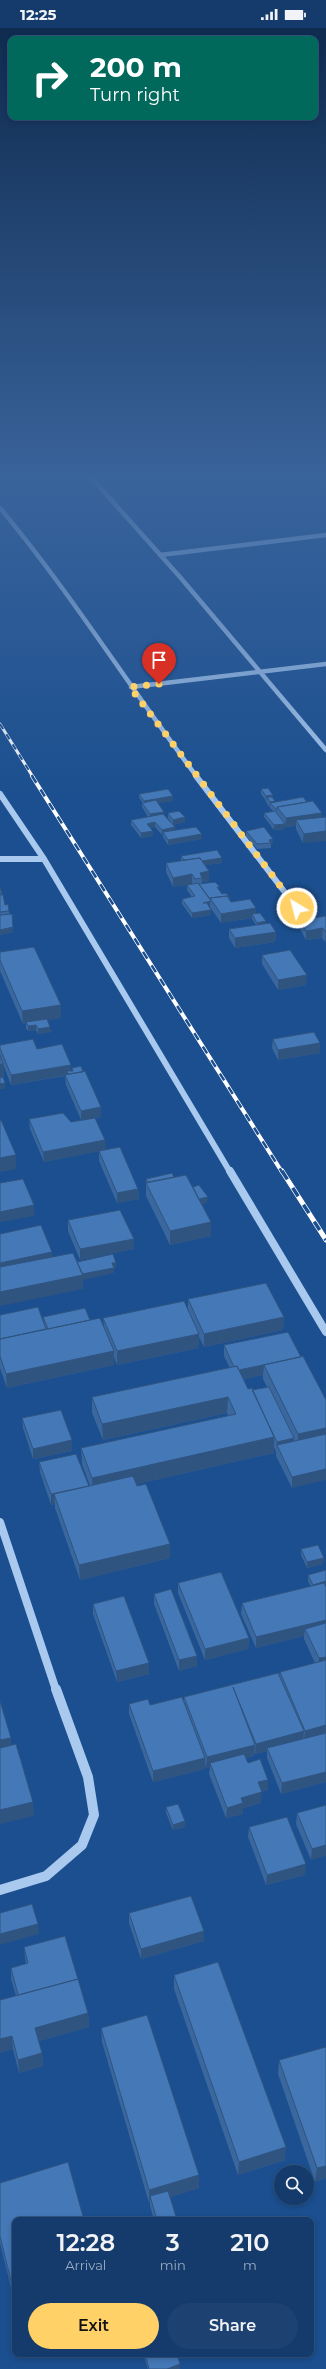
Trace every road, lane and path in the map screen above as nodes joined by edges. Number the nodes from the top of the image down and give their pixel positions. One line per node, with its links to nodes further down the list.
1 (59, 584): 5 (street)
2 (186, 584): 4 (street)
3 (326, 664): 4 (street)
4 (260, 672): 5 (street); 6 (street)
5 (130, 687): 10 (street)
6 (326, 750)
7 (0, 794): 9 (street)
8 (0, 859): 9 (street)
9 (44, 859): 11 (street)
10 (306, 920)
11 (326, 1332)
12 (0, 1522): 13 (street)
13 (0, 1890)

